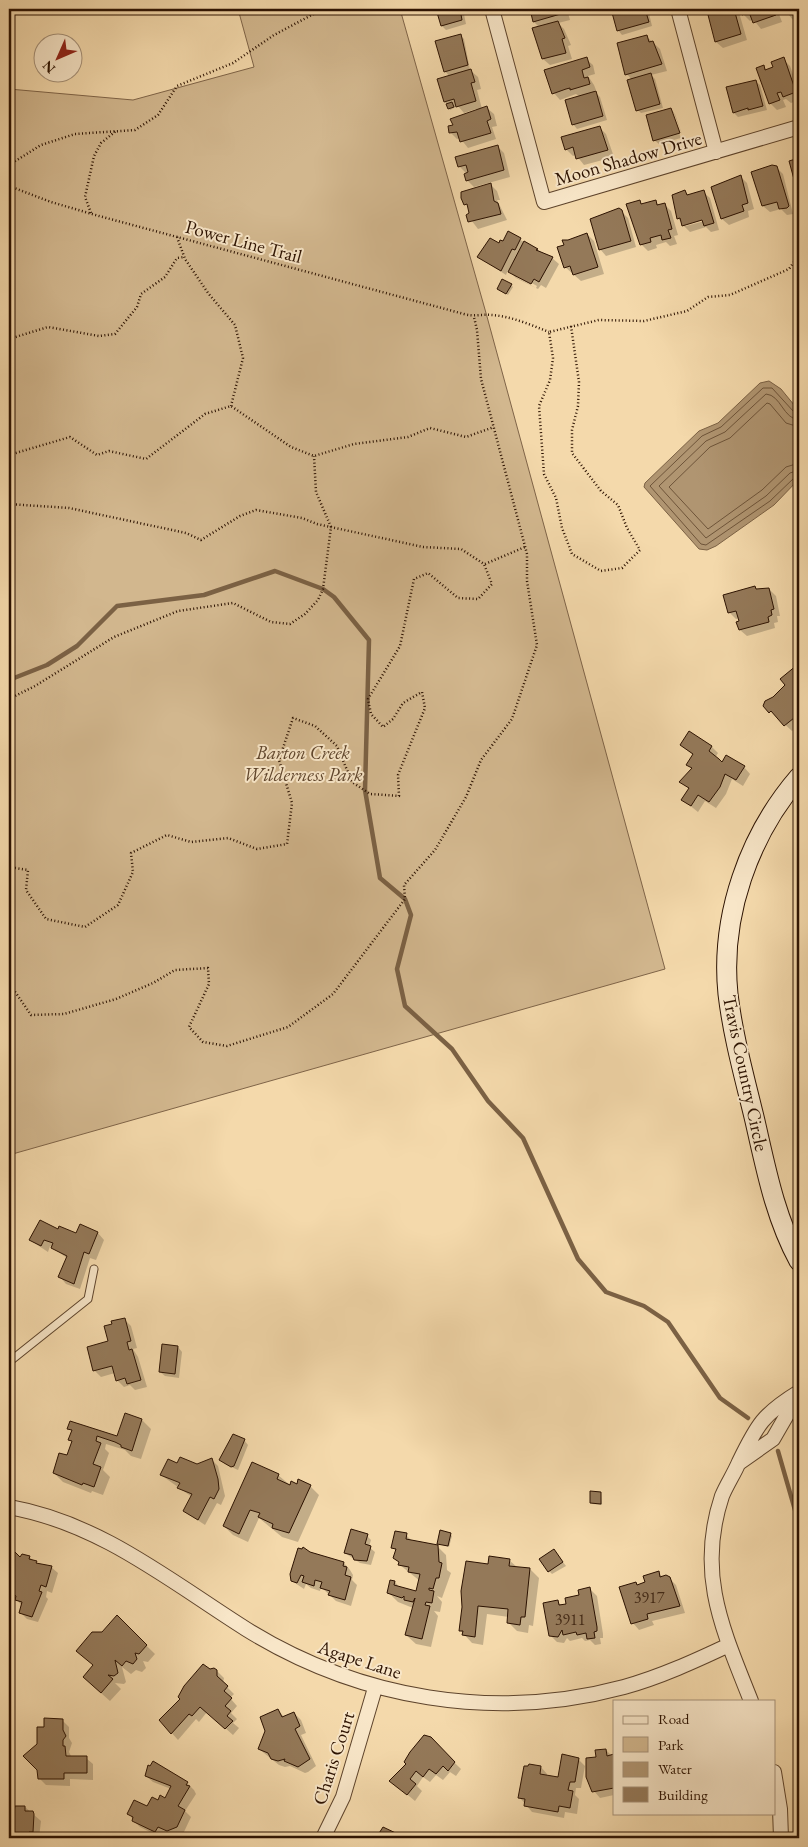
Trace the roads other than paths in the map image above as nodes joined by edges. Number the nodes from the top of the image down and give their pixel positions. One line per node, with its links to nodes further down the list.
1 (492, 9): 4 (street, Moon Shadow Drive)
2 (678, 9): 4 (street)
3 (799, 127): 4 (street, Moon Shadow Drive)
4 (716, 152)
5 (799, 777): 6 (street, Travis Country Circle)
6 (799, 1261)
7 (94, 1269): 8 (lane)
8 (9, 1362)
9 (799, 1393): 10 (street); 10 (street)
10 (739, 1463): 12 (street)
11 (9, 1507): 13 (street, Agape Lane)
12 (729, 1645): 13 (street, Agape Lane); 14 (street)
13 (375, 1688): 16 (street, Charis Court)
14 (752, 1700)
15 (776, 1785): 17 (street)
16 (323, 1838)
17 (781, 1838)

